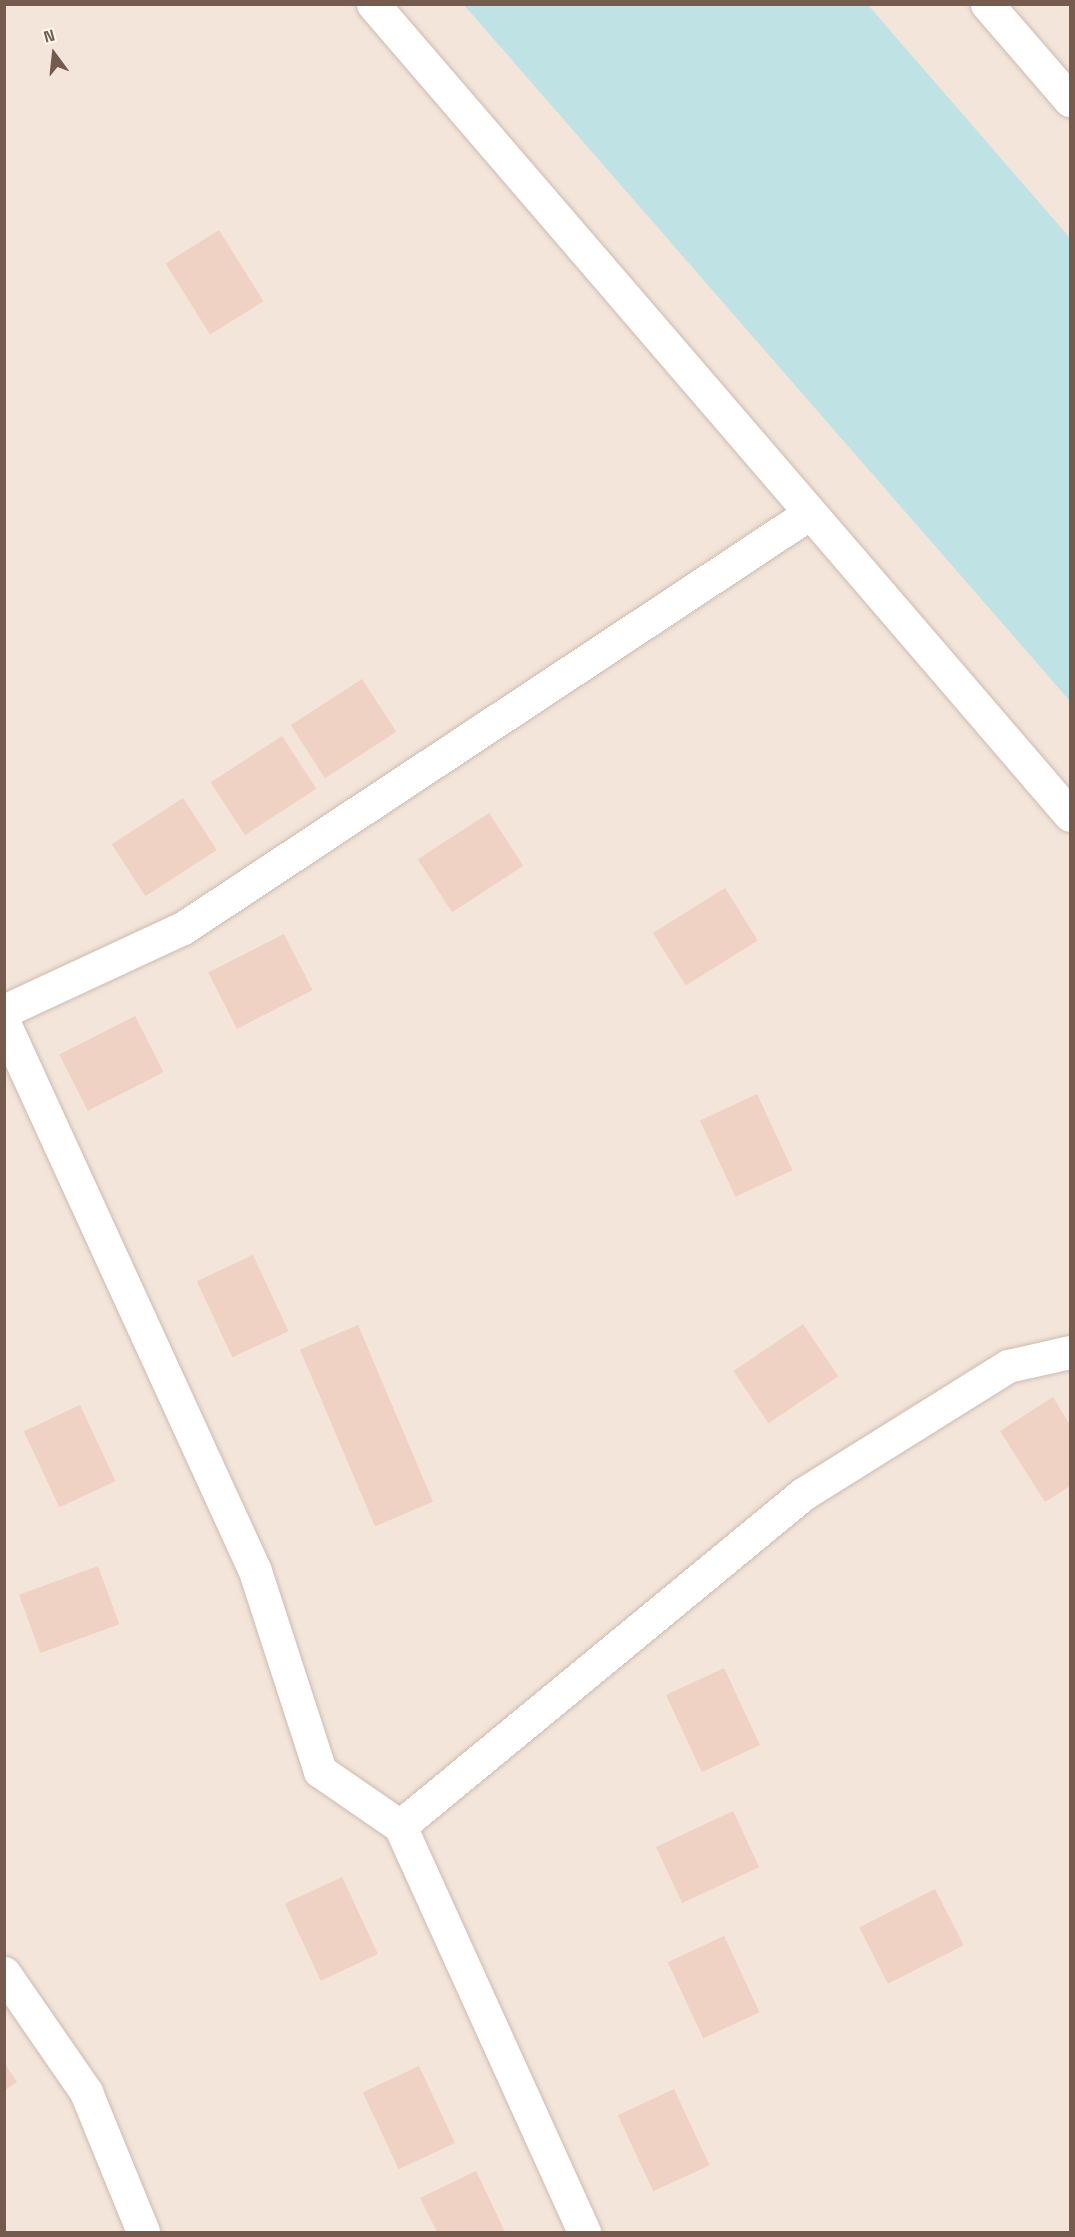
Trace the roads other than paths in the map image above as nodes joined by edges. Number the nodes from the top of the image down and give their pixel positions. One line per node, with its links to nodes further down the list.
1 (373, 4): 4 (street)
2 (987, 4): 3 (street)
3 (1071, 100)
4 (810, 513): 5 (street); 6 (street)
5 (1071, 815)
6 (4, 1011)
7 (4, 1023): 9 (street)
8 (1071, 1352): 9 (street)
9 (400, 1826): 12 (street)
10 (4, 1973): 11 (street)
11 (143, 2232)
12 (584, 2232)

